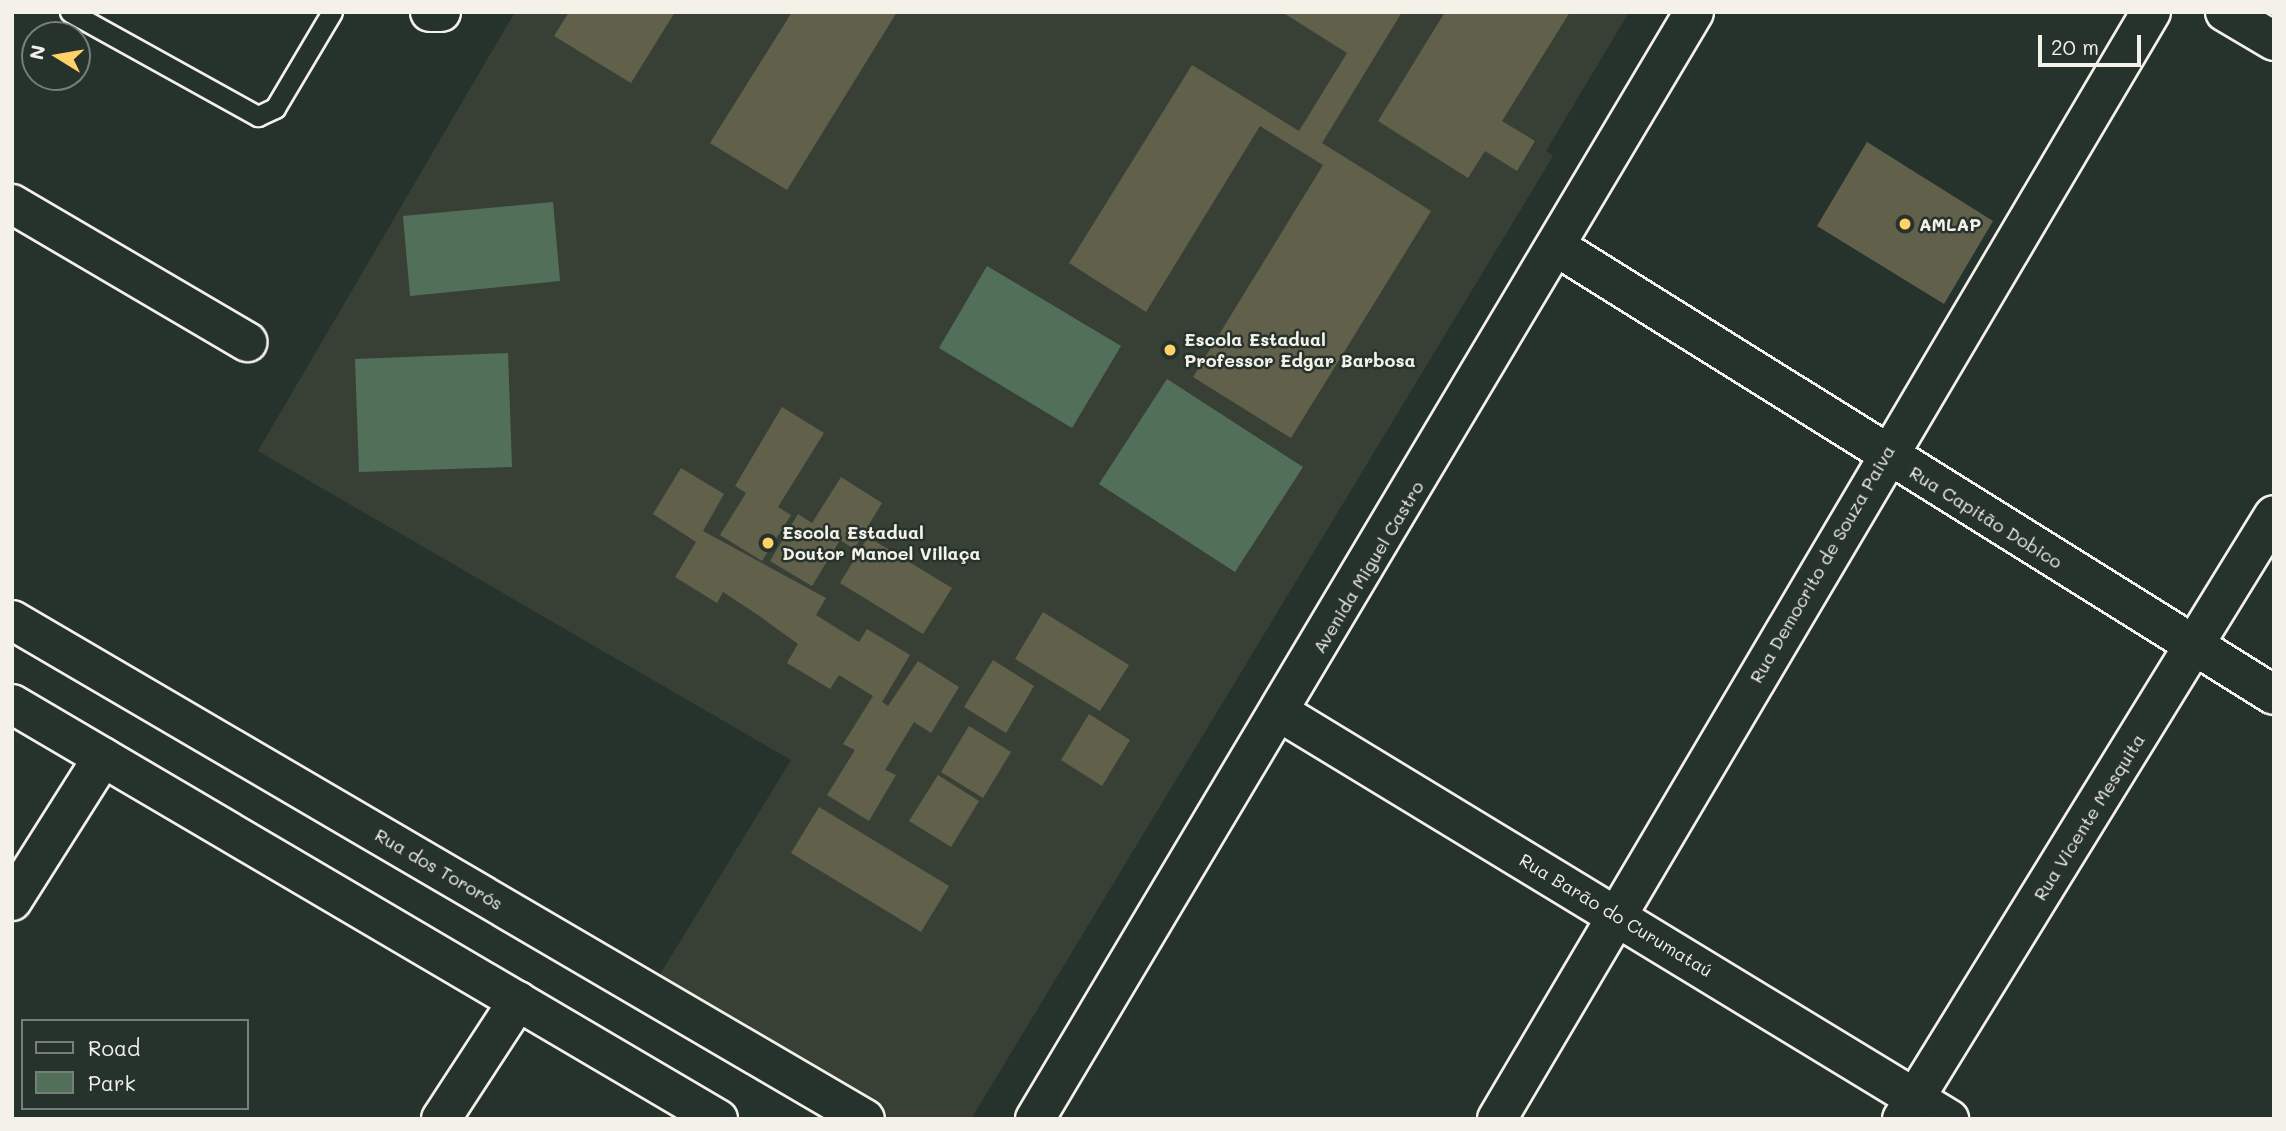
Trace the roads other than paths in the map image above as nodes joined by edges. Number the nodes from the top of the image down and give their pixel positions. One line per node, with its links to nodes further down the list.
1 (69, 12): 2 (lane)
2 (332, 12)
3 (430, 12): 4 (street)
4 (440, 12)
5 (1694, 12): 10 (street, Avenida Miguel Castro)
6 (2151, 12): 12 (street, Rua Democrito de Souza Paiva)
7 (2225, 12): 8 (street)
8 (2274, 41)
9 (12, 205): 11 (street)
10 (1557, 247): 12 (street, Rua Capitão Dobico); 18 (street, Avenida Miguel Castro)
11 (247, 342)
12 (1884, 454): 15 (street, Rua Capitão Dobico); 21 (street, Rua Democrito de Souza Paiva)
13 (2274, 515): 15 (street, Rua Vicente Mesquita)
14 (12, 620): 26 (street, Rua dos Tororós)
15 (2194, 647): 16 (street, Rua Capitão Dobico); 23 (street, Rua Vicente Mesquita)
16 (2274, 695)
17 (12, 704): 19 (street)
18 (1281, 713): 21 (street, Rua Barão do Curumataú); 27 (street, Avenida Miguel Castro)
19 (103, 757): 20 (street); 22 (street)
20 (12, 901)
21 (1619, 916): 23 (street, Rua Barão do Curumataú); 28 (street, Rua Democrito de Souza Paiva)
22 (518, 1001): 24 (street); 25 (street)
23 (1908, 1108): 29 (street, Rua Barão do Curumataú)
24 (440, 1119)
25 (718, 1119)
26 (865, 1119)
27 (1035, 1119)
28 (1497, 1119)
29 (1949, 1119)

